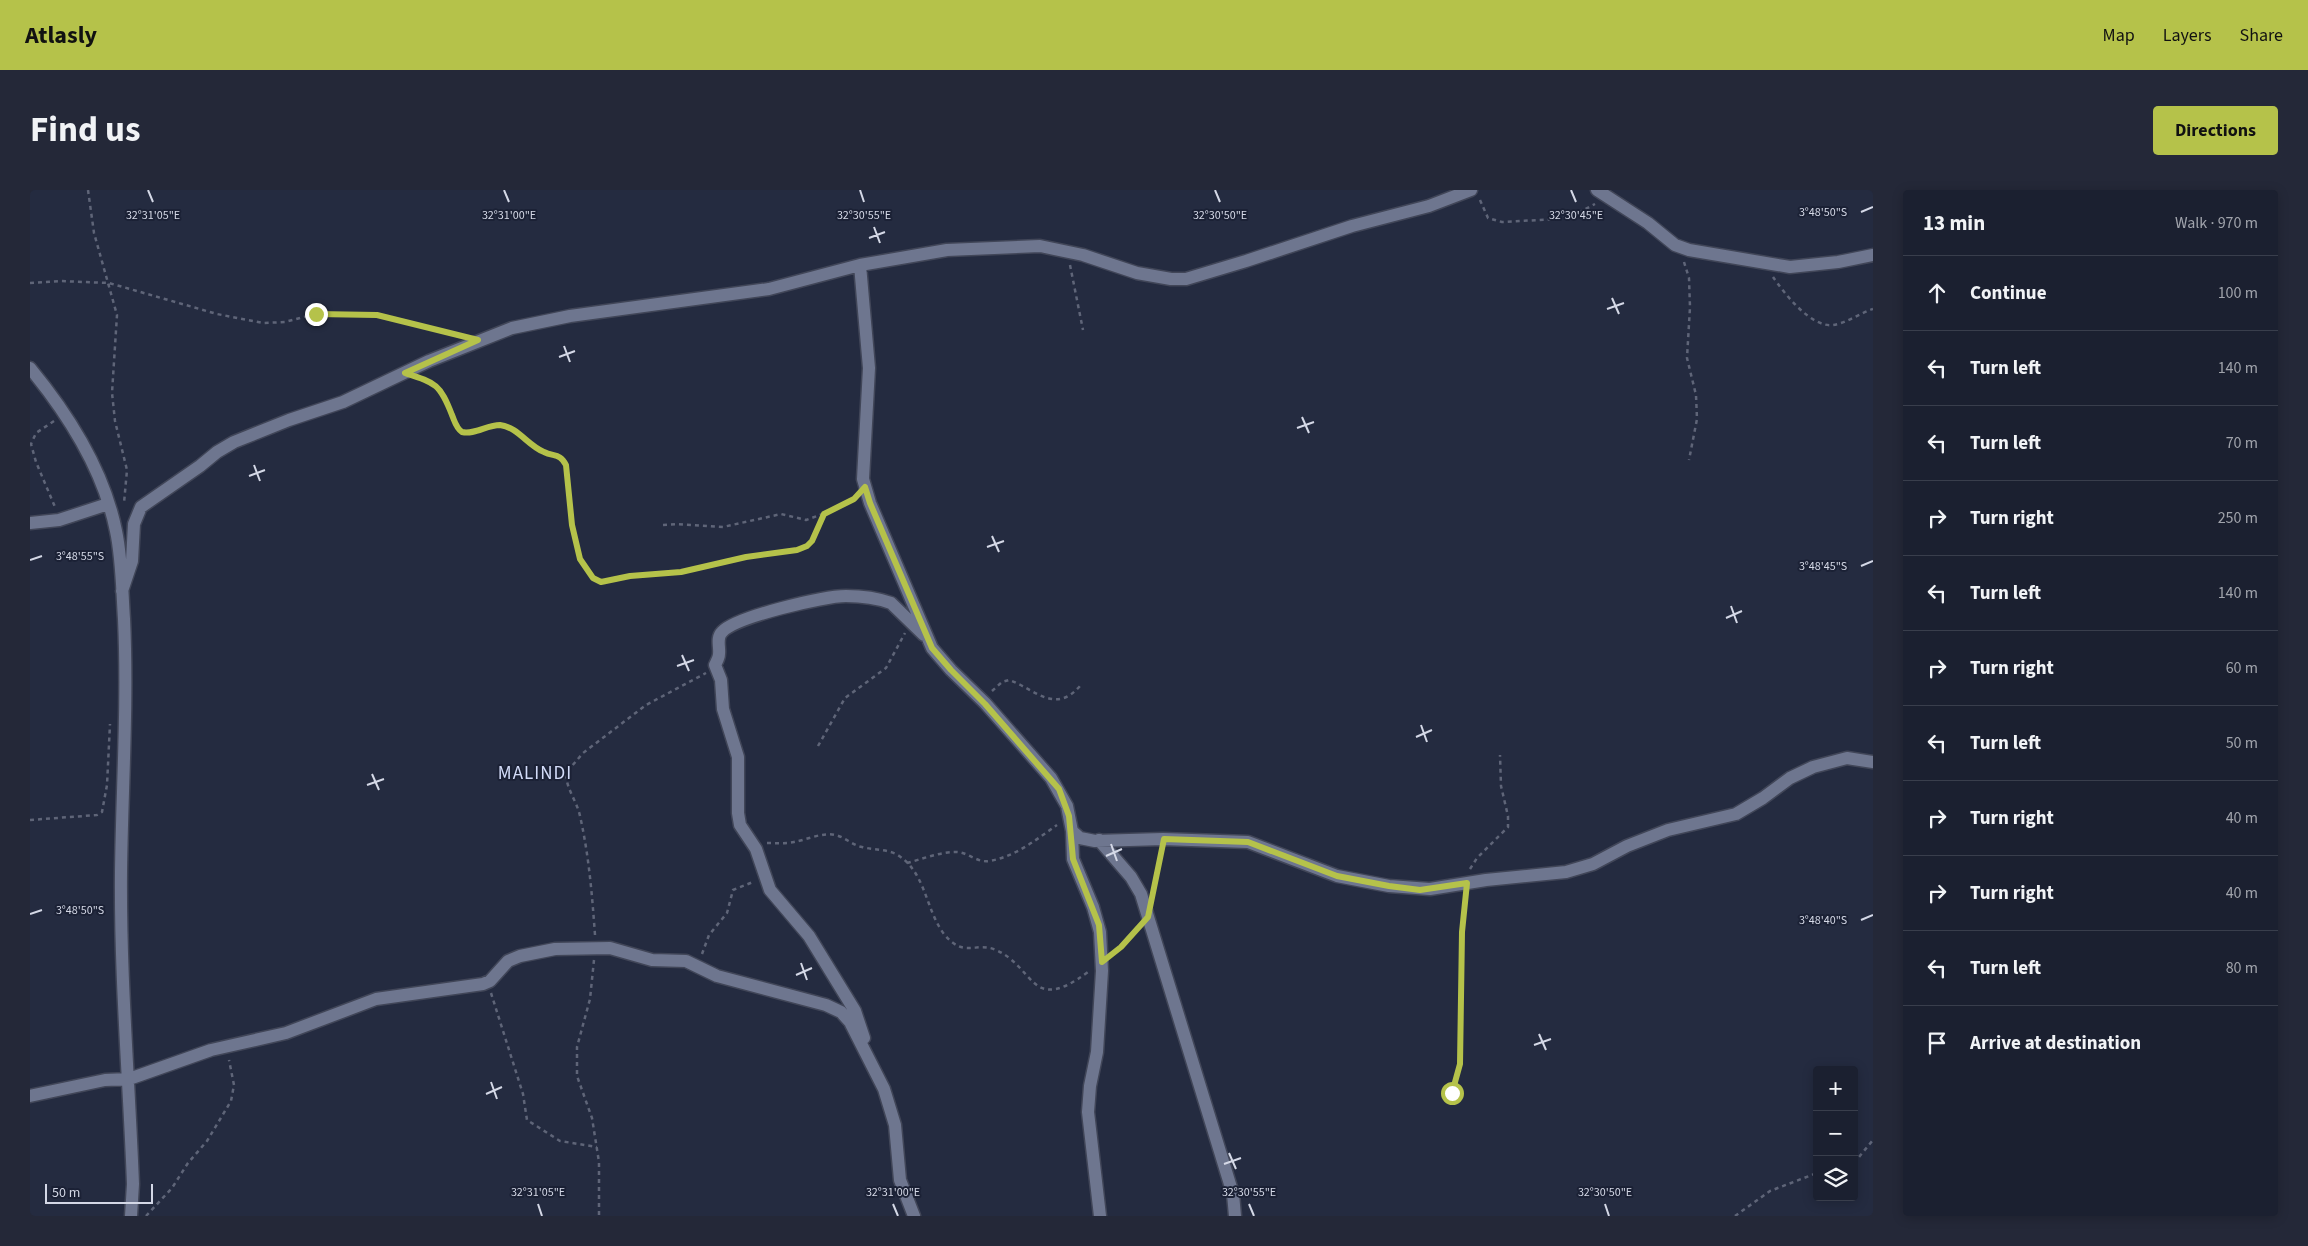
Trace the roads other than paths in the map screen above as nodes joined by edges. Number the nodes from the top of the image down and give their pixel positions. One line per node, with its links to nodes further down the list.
1 (1598, 190): 3 (street)
2 (1474, 192): 4 (street)
3 (1873, 255)
4 (860, 265): 8 (street); 9 (street)
5 (30, 368): 6 (street)
6 (106, 498): 7 (street); 8 (street)
7 (30, 524)
8 (122, 591): 14 (street)
9 (926, 636): 11 (street); 13 (street)
10 (1873, 762): 12 (street)
11 (1072, 831): 12 (street); 18 (street)
12 (1099, 840): 19 (street)
13 (863, 1050): 14 (street); 17 (street)
14 (128, 1079): 15 (street); 16 (street)
15 (30, 1096)
16 (131, 1216)
17 (914, 1216)
18 (1100, 1216)
19 (1235, 1216)

